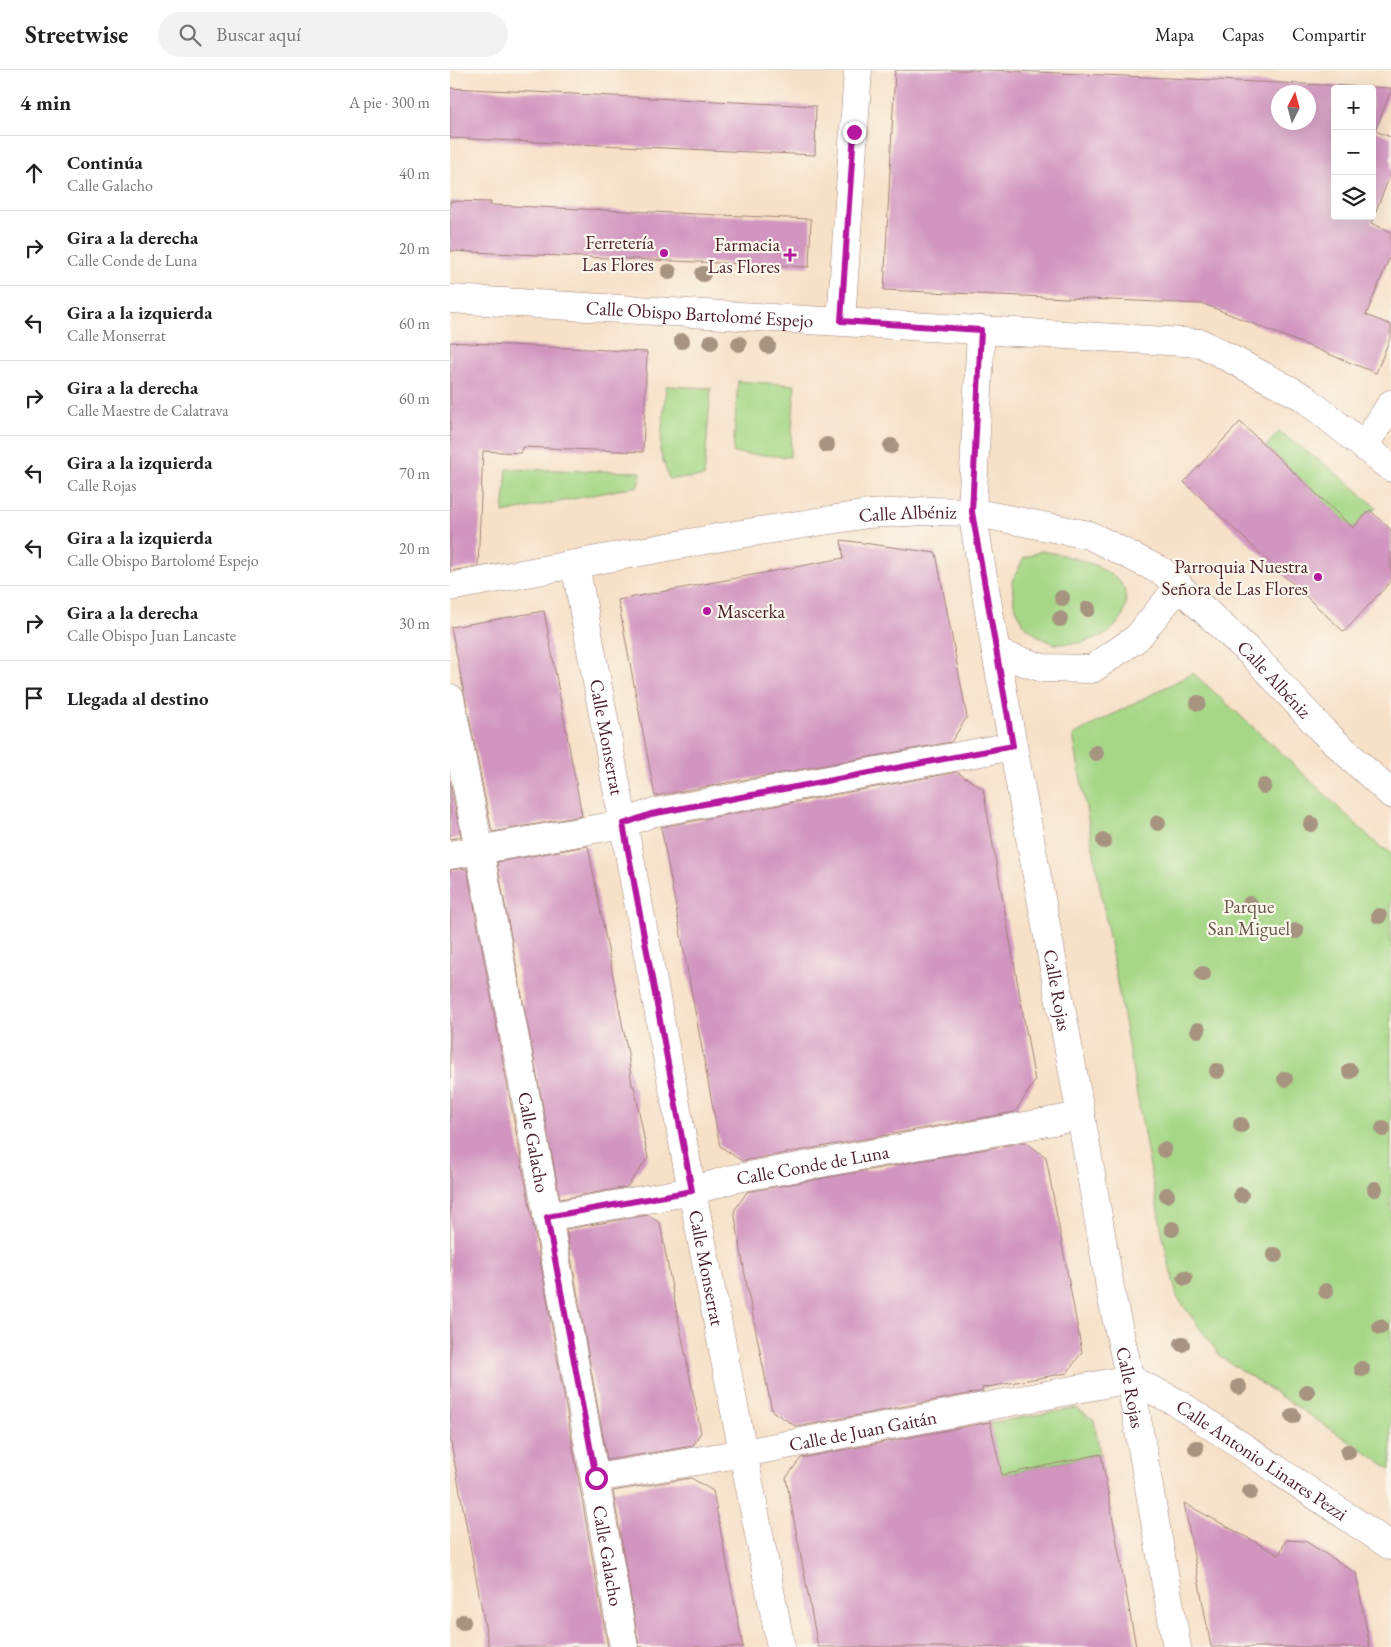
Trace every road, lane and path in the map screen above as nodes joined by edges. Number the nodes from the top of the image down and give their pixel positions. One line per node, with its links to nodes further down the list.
1 (858, 70): 3 (street)
2 (450, 299): 3 (street, Calle Obispo Bartolomé Espejo)
3 (841, 321): 4 (street, Calle Obispo Bartolomé Espejo)
4 (981, 330): 6 (street, Calle Obispo Bartolomé Espejo); 8 (street, Calle Rojas)
5 (1391, 404): 6 (street)
6 (1364, 446): 7 (street, Calle Obispo Bartolomé Espejo)
7 (1391, 468)
8 (972, 512): 9 (street, Calle Albéniz); 10 (street, Calle Albéniz); 12 (street, Calle Rojas)
9 (576, 564): 11 (street, Calle Albéniz); 16 (street, Calle Monserrat)
10 (1179, 586): 12 (street); 15 (street, Calle Albéniz)
11 (450, 587)
12 (996, 653): 14 (street, Calle Rojas)
13 (450, 698): 17 (street, Calle Galacho)
14 (1013, 746): 16 (street); 19 (street, Calle Rojas)
15 (1391, 794)
16 (623, 824): 17 (street); 20 (street, Calle Monserrat)
17 (480, 850): 18 (street); 21 (street, Calle Galacho)
18 (450, 855)
19 (1081, 1116): 20 (street, Calle Conde de Luna); 22 (street, Calle Rojas)
20 (692, 1191): 21 (street, Calle Conde de Luna); 23 (street, Calle Monserrat)
21 (547, 1217): 24 (street, Calle Galacho)
22 (1130, 1379): 23 (street, Calle de Juan Gaitán); 25 (street, Calle Antonio Linares Pezzi); 28 (street, Calle Rojas)
23 (744, 1453): 24 (street, Calle de Juan Gaitán); 27 (street, Calle Monserrat)
24 (596, 1478): 26 (street, Calle Galacho)
25 (1391, 1546)
26 (624, 1647)
27 (781, 1647)
28 (1177, 1647)

